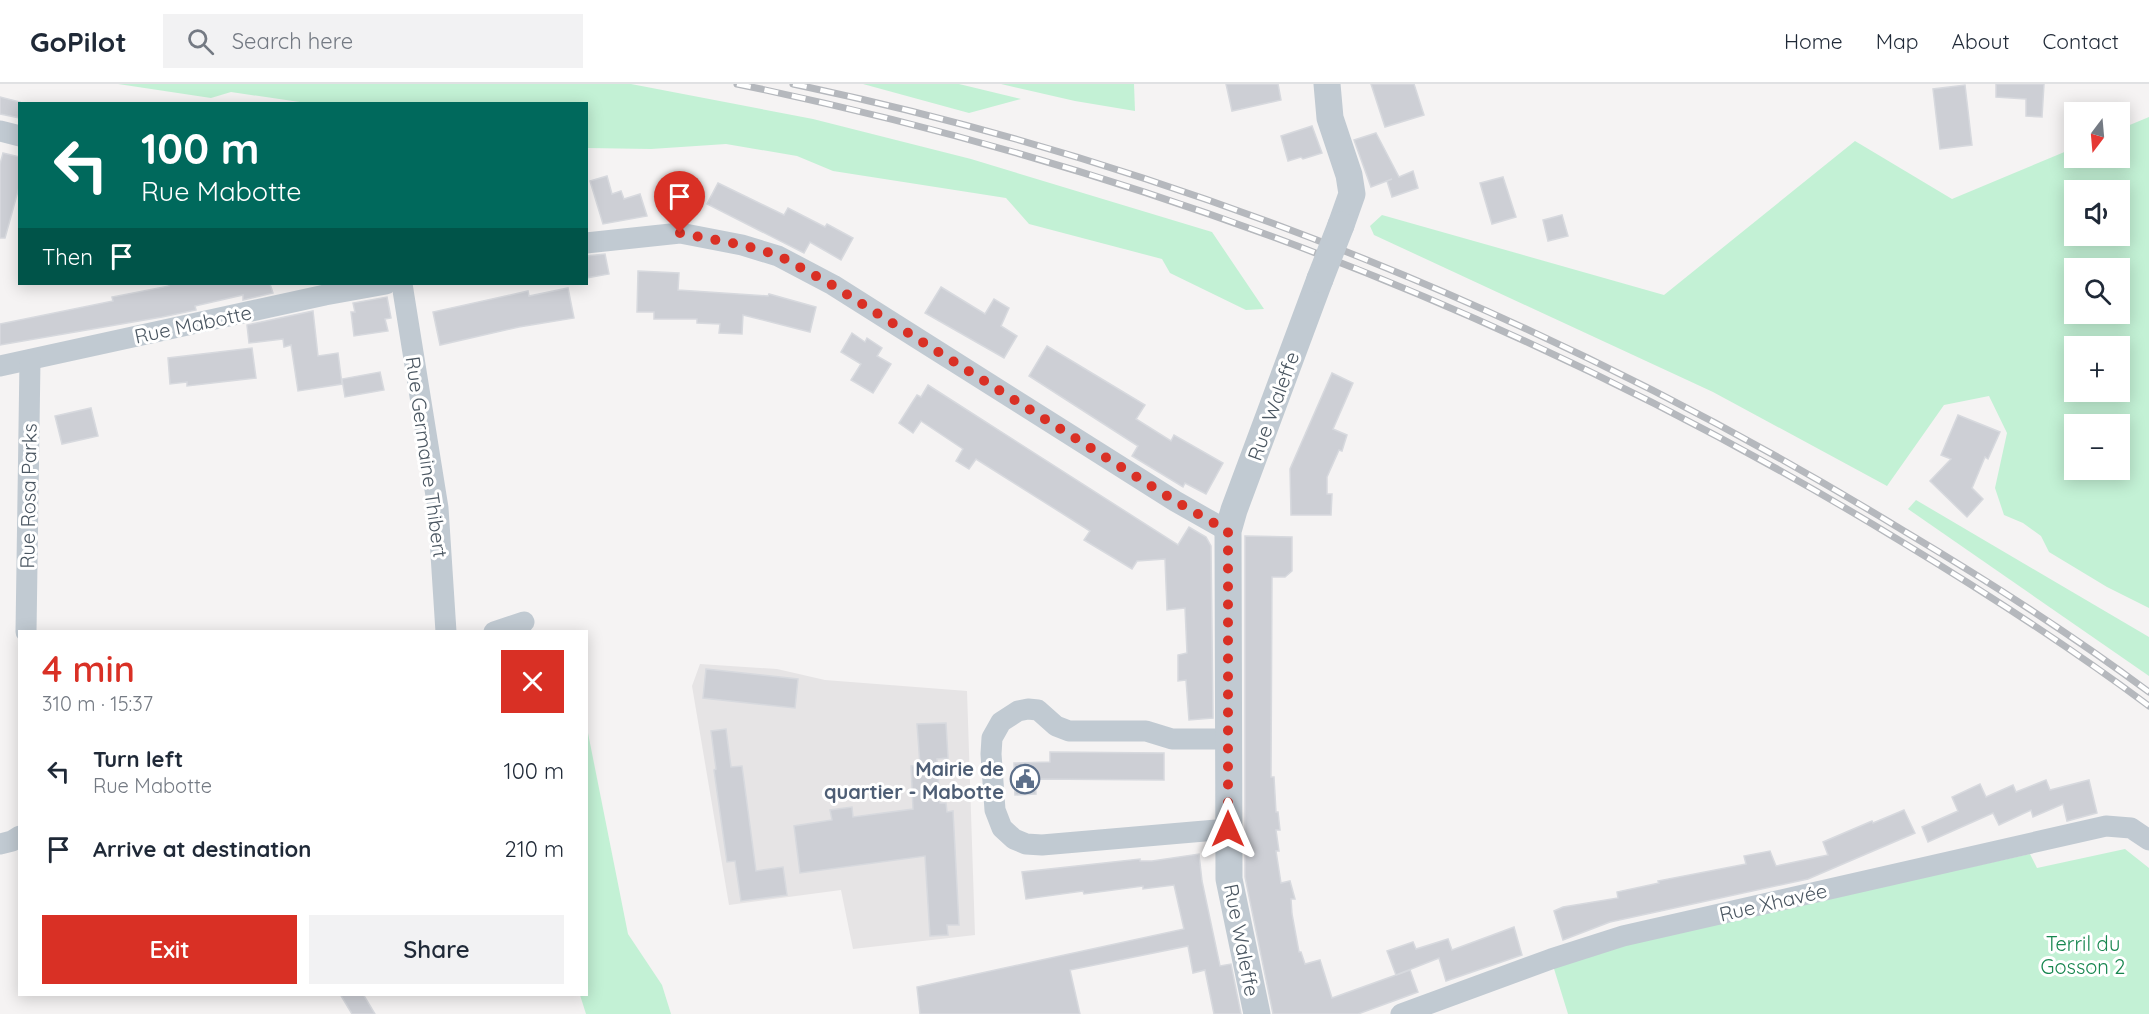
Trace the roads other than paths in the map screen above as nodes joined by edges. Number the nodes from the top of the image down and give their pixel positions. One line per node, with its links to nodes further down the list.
1 (1327, 84): 10 (street, Rue Waleffe, bridge)
2 (0, 131): 3 (street)
3 (18, 135)
4 (588, 243): 10 (street)
5 (374, 285): 7 (street, Rue Mabotte)
6 (402, 285): 13 (street, Rue Germaine Thibert)
7 (325, 289): 8 (street, Rue Mabotte)
8 (30, 360): 9 (street, Rue Mabotte); 12 (street, Rue Rosa Parks)
9 (0, 366)
10 (1228, 531): 15 (street, Rue Waleffe)
11 (524, 622): 14 (street)
12 (26, 630)
13 (446, 630)
14 (500, 630)
15 (1228, 739): 16 (street, Rue Waleffe); 16 (street)
16 (1228, 829): 20 (street, Rue Waleffe)
17 (18, 837): 19 (street)
18 (2149, 840): 21 (street, Rue Xhavée)
19 (0, 844)
20 (1257, 1014)
21 (1401, 1014)

